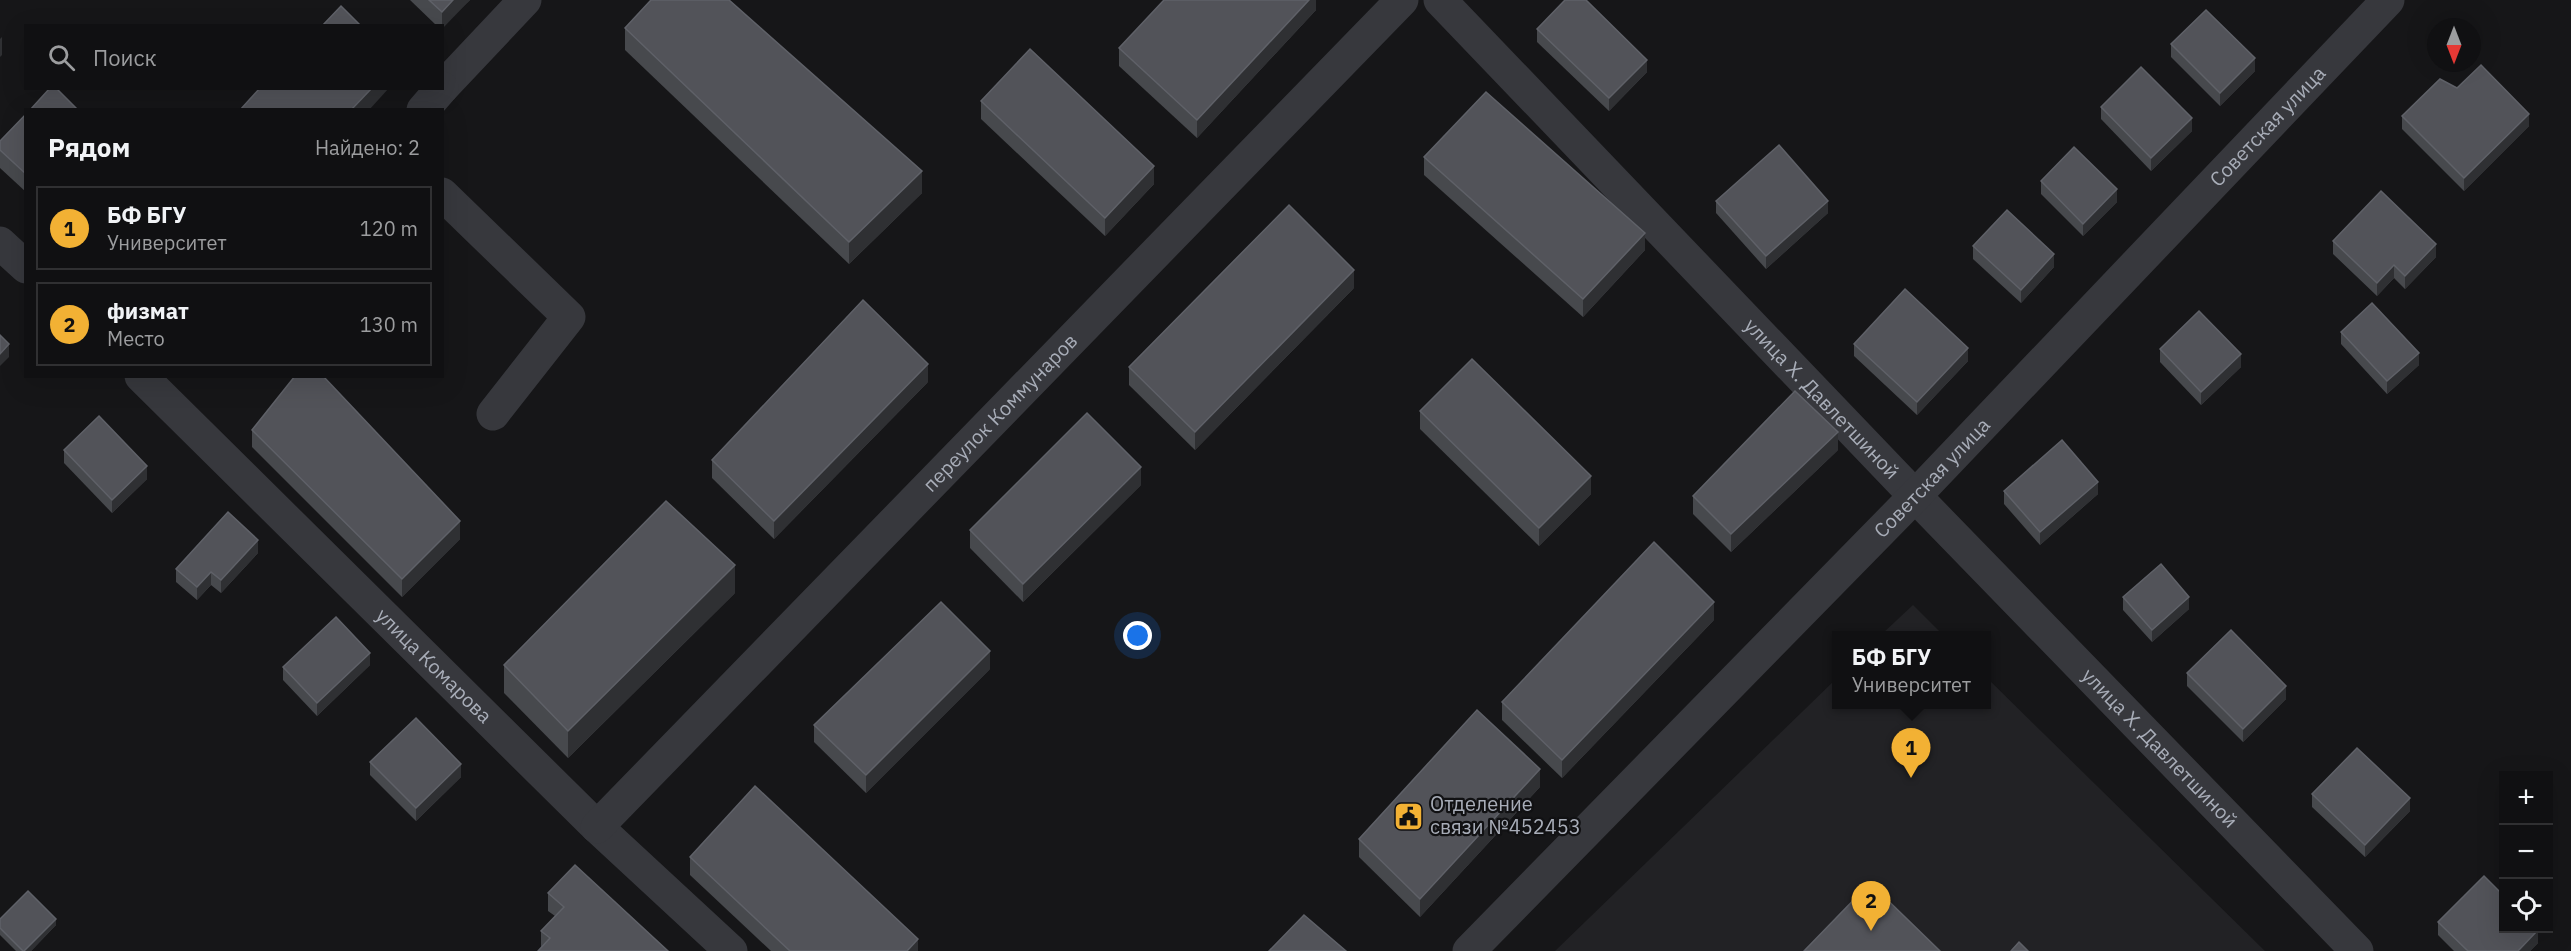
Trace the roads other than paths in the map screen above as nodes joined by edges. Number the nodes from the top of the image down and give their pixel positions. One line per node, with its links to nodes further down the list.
1 (525, 0): 5 (street)
2 (1402, 0): 14 (street, переулок Коммунаров)
3 (1440, 0): 13 (street, улица Х. Давлетшиной)
4 (2388, 0): 13 (street, Советская улица)
5 (444, 86)
6 (440, 90): 7 (street)
7 (425, 108)
8 (444, 196): 12 (street)
9 (0, 243): 10 (street)
10 (24, 265)
11 (148, 379): 14 (street, улица Комарова)
12 (493, 414)
13 (1914, 496): 16 (street, Советская улица); 17 (street, улица Х. Давлетшиной)
14 (597, 827): 15 (street, улица Комарова)
15 (731, 951)
16 (1469, 951)
17 (2357, 951)

